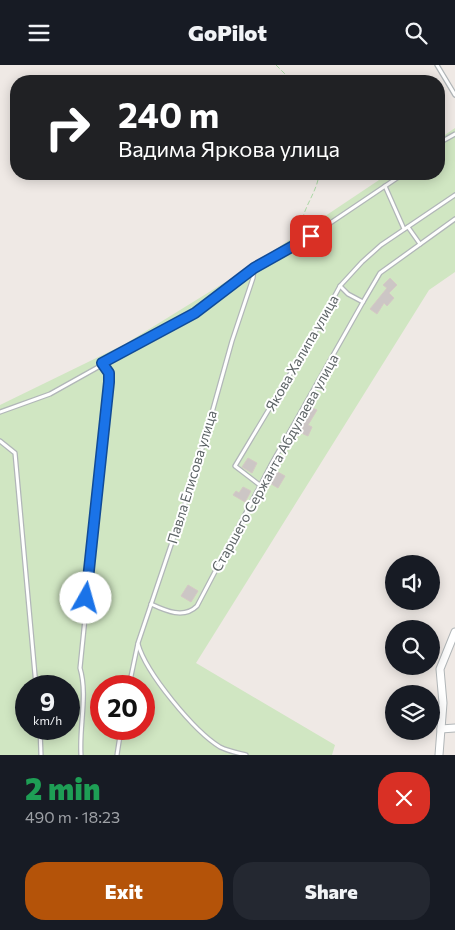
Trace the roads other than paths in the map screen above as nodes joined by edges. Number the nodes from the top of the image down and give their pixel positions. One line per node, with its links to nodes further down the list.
1 (445, 78): 2 (lane)
2 (455, 95)
3 (394, 180): 4 (lane)
4 (385, 186): 7 (lane); 9 (lane)
5 (455, 195): 7 (lane, Якова Халипа улица)
6 (455, 219): 8 (lane)
7 (406, 228): 8 (lane); 10 (lane, Якова Халипа улица)
8 (420, 244): 11 (lane)
9 (254, 268): 12 (lane); 16 (lane, Павла Елисова улица)
10 (340, 286): 11 (lane); 15 (lane, Якова Халипа улица)
11 (363, 302): 15 (lane, Старшего Сержанта Абдулаева улица)
12 (102, 363): 13 (lane); 26 (lane)
13 (0, 412)
14 (0, 441): 19 (lane)
15 (261, 485): 16 (lane, Старшего Сержанта Абдулаева улица)
16 (151, 604): 18 (lane, Павла Елисова улица)
17 (455, 632): 22 (street)
18 (138, 643): 20 (lane, Павла Елисова улица); 28 (lane)
19 (35, 675)
20 (131, 675)
21 (455, 728): 22 (street)
22 (441, 729): 29 (street)
23 (40, 740): 25 (lane)
24 (119, 740): 27 (lane)
25 (41, 755)
26 (80, 755)
27 (117, 755)
28 (246, 755)
29 (439, 755)

